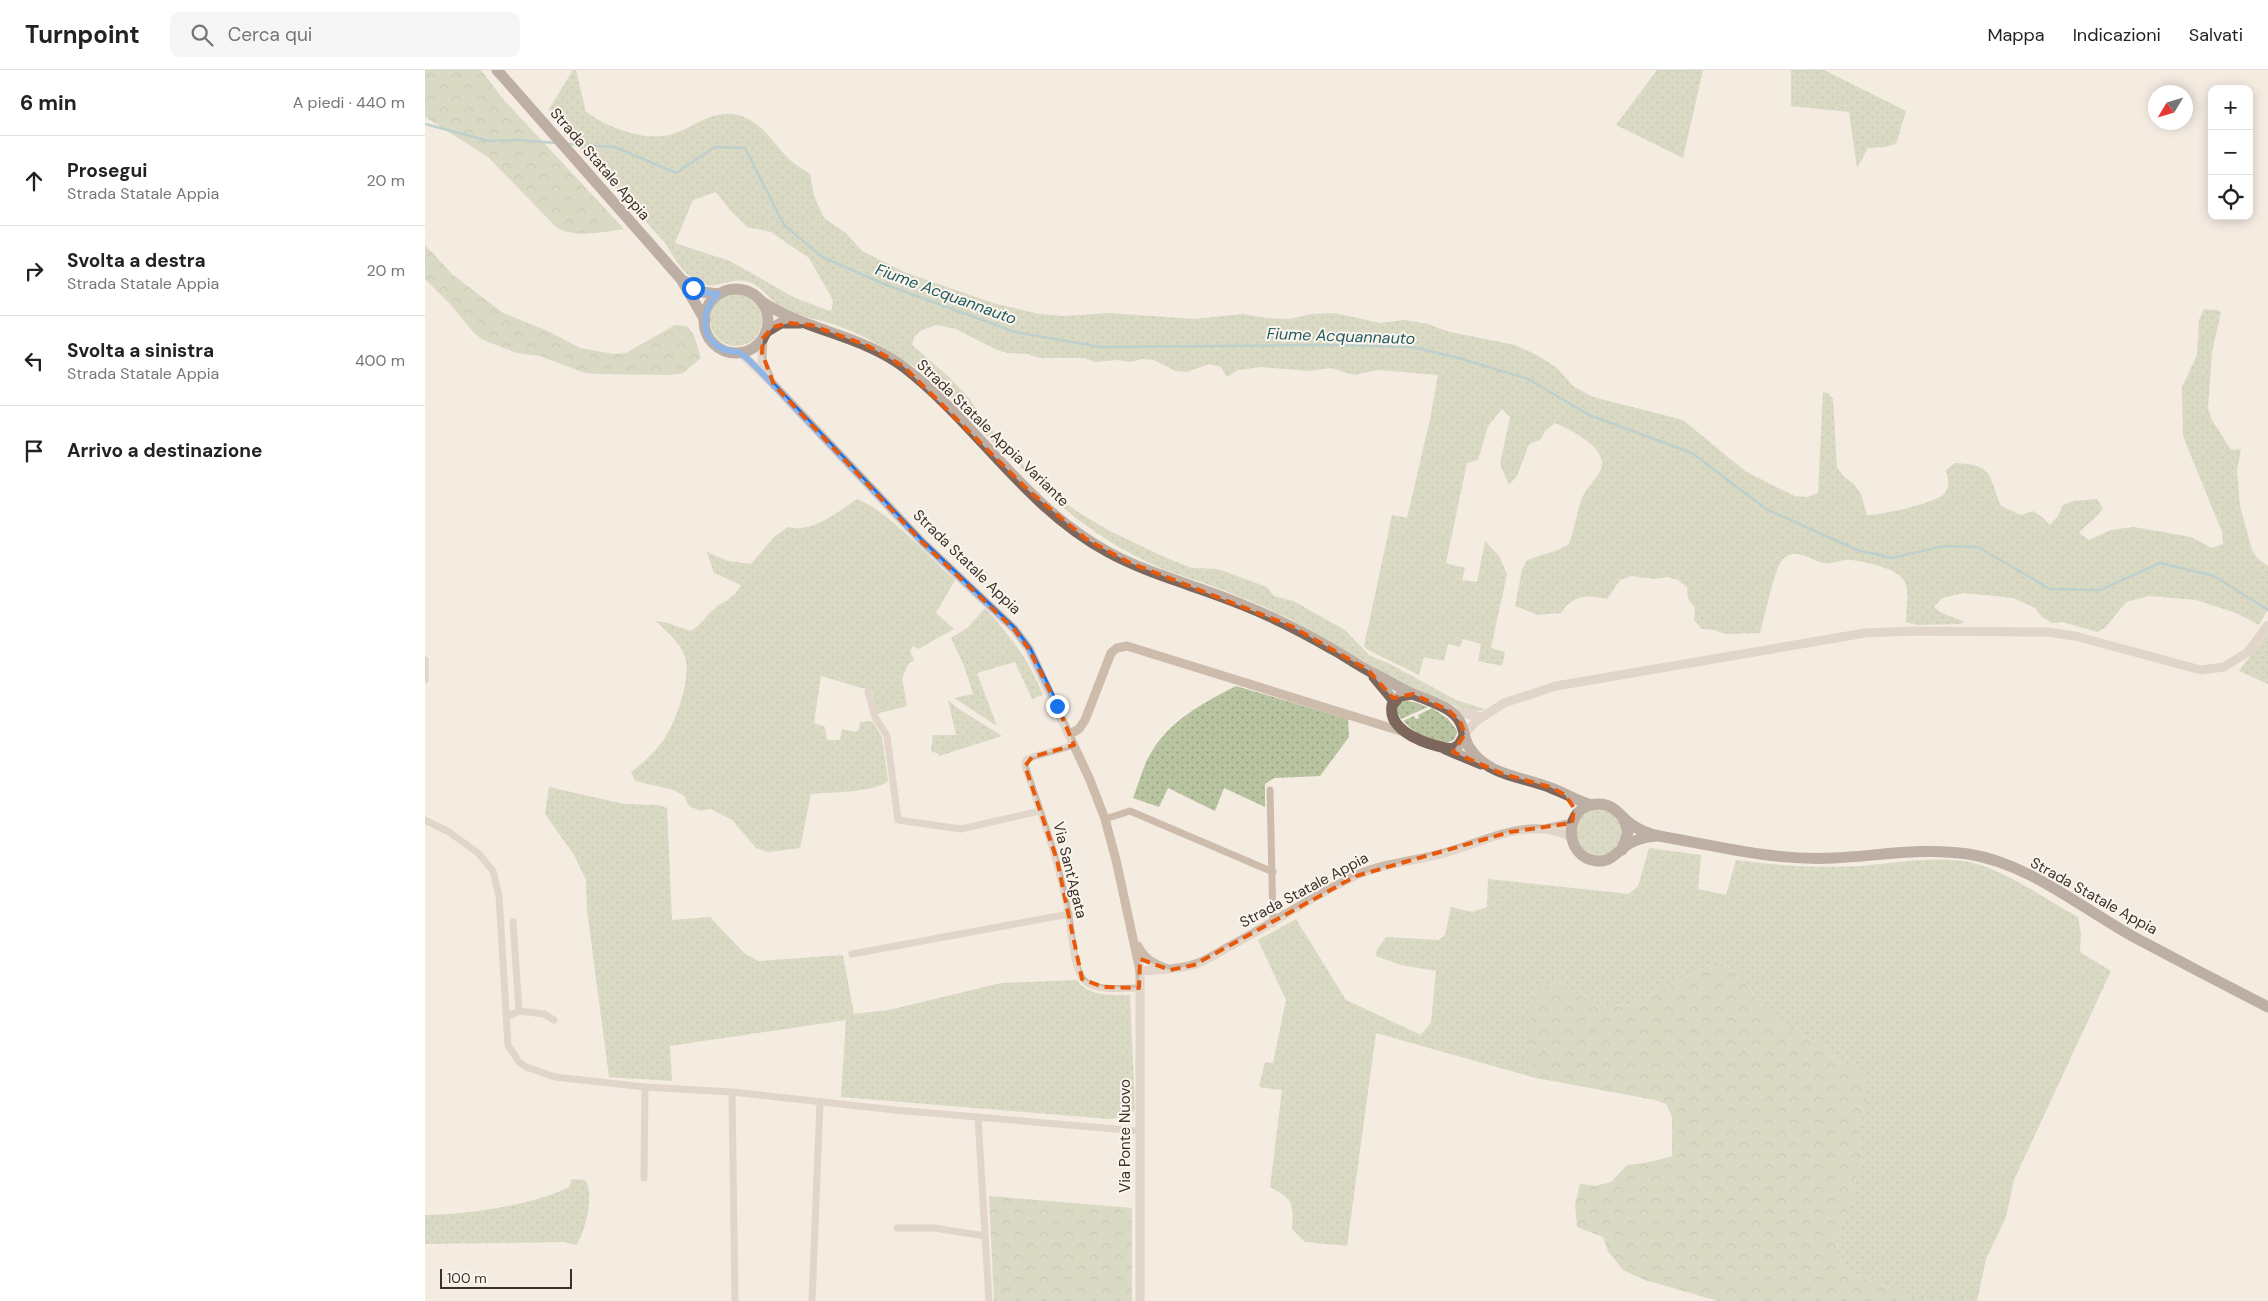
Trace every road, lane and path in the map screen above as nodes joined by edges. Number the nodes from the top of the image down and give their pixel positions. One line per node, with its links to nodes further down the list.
1 (497, 70): 2 (main road, Strada Statale Appia)
2 (681, 279): 3 (main road, Strada Statale Appia); 5 (main road, Strada Statale Appia)
3 (718, 294): 4 (main road, Strada Statale Appia); 5 (main road)
4 (761, 301): 6 (main road, Strada Statale Appia Variante); 7 (main road, Strada Statale Appia)
5 (705, 320): 8 (main road, Strada Statale Appia)
6 (811, 325): 7 (main road, Strada Statale Appia Variante); 12 (main road, Strada Statale Appia Variante)
7 (764, 335): 8 (main road); 9 (street, Strada Statale Appia)
8 (736, 352): 9 (street, Strada Statale Appia)
9 (774, 385): 20 (street, Strada Statale Appia)
10 (2268, 625): 18 (street)
11 (425, 660): 13 (street)
12 (1368, 670): 15 (main road, Strada Statale Appia Variante); 16 (main road, Strada Statale Appia Variante)
13 (425, 680)
14 (867, 692): 29 (street)
15 (1413, 694): 16 (main road); 17 (main road, Strada Statale Appia Variante)
16 (1393, 706): 19 (street); 21 (main road, Strada Statale Appia Variante)
17 (1448, 710): 18 (street); 22 (main road, Strada Statale Appia Variante)
18 (1482, 717): 22 (street)
19 (1374, 723): 20 (street); 21 (street)
20 (1070, 734): 23 (street, Strada Statale Appia)
21 (1408, 734): 24 (main road, Strada Statale Appia Variante)
22 (1465, 735): 24 (main road); 25 (main road, Strada Statale Appia Variante)
23 (1074, 745): 29 (street, Via Sant'Agata); 31 (street, Strada Statale Appia)
24 (1443, 748): 25 (main road, Strada Statale Appia Variante)
25 (1493, 768): 27 (main road, Strada Statale Appia Variante)
26 (1270, 790): 38 (street)
27 (1565, 795): 28 (main road, Strada Statale Appia Variante); 33 (main road)
28 (1592, 805): 30 (main road, Strada Statale Appia); 33 (main road, Strada Statale Appia)
29 (1040, 811): 39 (street, Via Sant'Agata)
30 (1623, 817): 35 (main road, Strada Statale Appia); 37 (main road)
31 (1105, 819): 38 (street); 42 (street, Strada Statale Appia)
32 (425, 820): 49 (street)
33 (1573, 821): 34 (street, Strada Statale Appia); 36 (main road)
34 (1544, 830): 36 (street, Strada Statale Appia); 41 (street, Strada Statale Appia)
35 (1656, 836): 37 (main road, Strada Statale Appia); 47 (main road, Strada Statale Appia)
36 (1571, 837): 37 (main road, Strada Statale Appia)
37 (1622, 850)
38 (1273, 872): 41 (street)
39 (1069, 914): 43 (street); 46 (street, Via Sant'Agata)
40 (513, 922): 48 (street)
41 (1273, 924): 44 (street, Strada Statale Appia)
42 (1132, 936): 44 (street, Strada Statale Appia); 45 (street, Strada Statale Appia)
43 (853, 954)
44 (1170, 970): 45 (street, Strada Statale Appia)
45 (1140, 971): 46 (street, Via Ponte Nuovo)
46 (1139, 988): 55 (street, Via Ponte Nuovo)
47 (2268, 1007)
48 (519, 1011): 49 (street); 50 (street)
49 (507, 1017): 51 (street)
50 (554, 1020)
51 (645, 1087): 52 (street); 56 (street)
52 (732, 1092): 53 (street); 59 (street)
53 (820, 1101): 54 (street); 60 (street)
54 (978, 1117): 55 (street); 58 (street)
55 (1139, 1131): 62 (street, Via Ponte Nuovo)
56 (644, 1178)
57 (897, 1228): 58 (street)
58 (985, 1236): 61 (street)
59 (735, 1301)
60 (812, 1301)
61 (989, 1301)
62 (1140, 1301)

